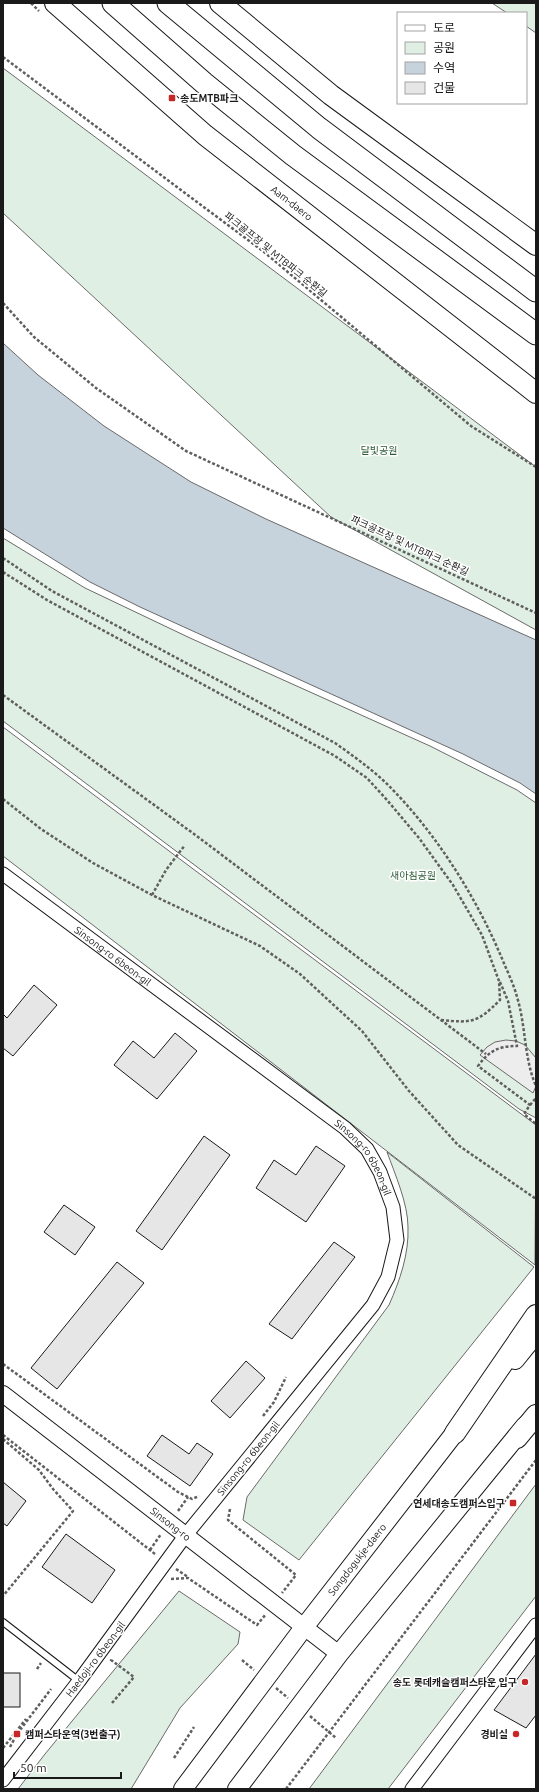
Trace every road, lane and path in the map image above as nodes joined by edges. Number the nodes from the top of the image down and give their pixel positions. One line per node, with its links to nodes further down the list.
1 (55, 3): 10 (main road, Aam-daero)
2 (113, 3): 9 (highway)
3 (168, 3): 7 (highway)
4 (220, 3): 6 (main road)
5 (3, 57): 11 (path, 파크골프장 및 MTB파크 순환길)
6 (536, 245)
7 (536, 291)
8 (3, 303): 14 (path, 파크골프장 및 MTB파크 순환길)
9 (536, 334)
10 (536, 393)
11 (536, 467)
12 (3, 558): 23 (path)
13 (3, 572): 20 (path)
14 (536, 613)
15 (3, 695): 21 (path)
16 (3, 799): 19 (path)
17 (185, 845): 19 (path)
18 (3, 874): 43 (street, Sinsong-ro 6beon-gil)
19 (152, 895): 27 (path)
20 (499, 981): 21 (path); 22 (path)
21 (441, 1020): 22 (path)
22 (486, 1054): 25 (path)
23 (536, 1086)
24 (536, 1098): 25 (path)
25 (530, 1105): 26 (path)
26 (536, 1124)
27 (536, 1198)
28 (536, 1315): 36 (main road)
29 (536, 1334): 36 (main road, Songdogukje-daero)
30 (3, 1364): 41 (path)
31 (286, 1377): 35 (path)
32 (3, 1394): 43 (street, Sinsong-ro)
33 (536, 1410): 38 (main road)
34 (536, 1415): 38 (main road)
35 (260, 1420)
36 (455, 1433): 51 (main road, Songdogukje-daero)
37 (3, 1435): 44 (path)
38 (517, 1438): 53 (main road)
39 (3, 1439): 46 (path)
40 (536, 1460): 65 (path)
41 (205, 1493)
42 (230, 1509): 47 (path)
43 (185, 1536): 51 (street, Sinsong-ro); 54 (street, Haedoji-ro 6beon-gil)
44 (150, 1550)
45 (166, 1585): 48 (path)
46 (3, 1596)
47 (279, 1597)
48 (267, 1612)
49 (3, 1622): 54 (lane)
50 (536, 1625): 66 (street)
51 (305, 1626): 53 (street, Sinsong-ro); 62 (main road, Songdogukje-daero)
52 (116, 1654): 55 (path)
53 (339, 1654): 60 (main road)
54 (79, 1681): 61 (street, Haedoji-ro 6beon-gil)
55 (112, 1703)
56 (194, 1727): 59 (path)
57 (3, 1748): 58 (path)
58 (8, 1750)
59 (174, 1758)
60 (251, 1768): 63 (main road); 64 (street)
61 (3, 1780)
62 (183, 1789)
63 (236, 1789)
64 (249, 1789)
65 (286, 1789)
66 (412, 1789)

